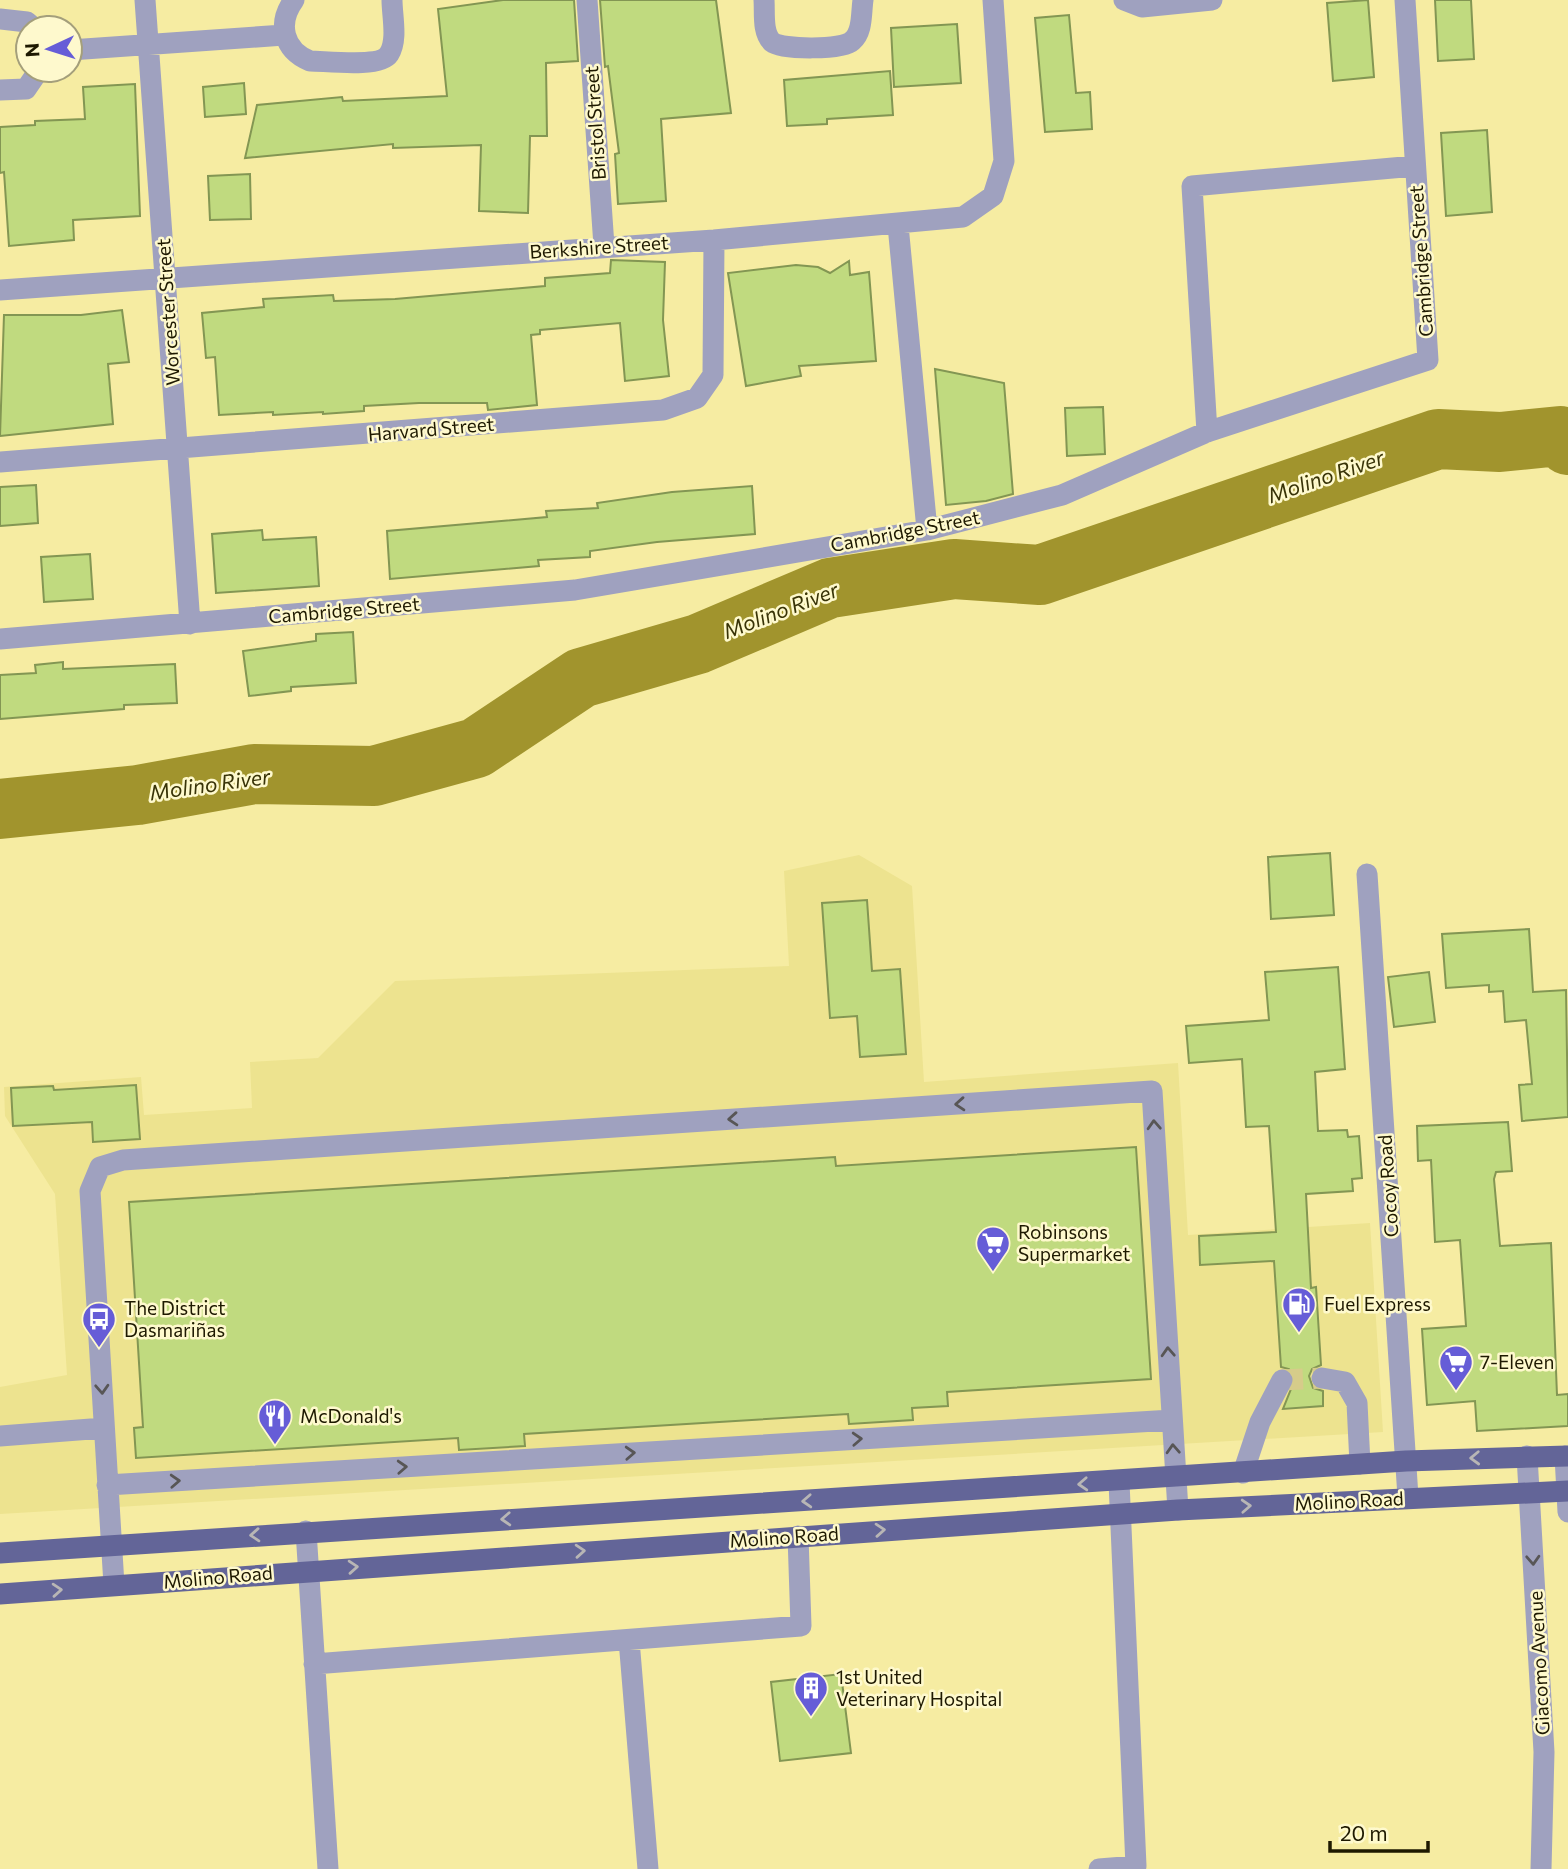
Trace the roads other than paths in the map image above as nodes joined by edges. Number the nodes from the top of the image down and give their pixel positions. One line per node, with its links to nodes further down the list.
1 (145, 0): 12 (street, Worcester Street)
2 (294, 0): 11 (street)
3 (392, 0): 11 (street)
4 (587, 0): 19 (street, Bristol Street)
5 (764, 0): 6 (street)
6 (863, 0)
7 (993, 0): 17 (street, Berkshire Street)
8 (1124, 0): 9 (street)
9 (1212, 0)
10 (1405, 0): 16 (street, Cambridge Street)
11 (284, 35): 12 (street)
12 (148, 44): 13 (street); 20 (street, Worcester Street)
13 (84, 49)
14 (29, 84): 15 (street)
15 (0, 90)
16 (1415, 166): 22 (street, Cambridge Street); 22 (street)
17 (898, 225): 18 (street, Berkshire Street); 25 (street)
18 (713, 240): 19 (street, Berkshire Street); 23 (street, Harvard Street)
19 (604, 246): 20 (street, Berkshire Street)
20 (165, 278): 21 (street, Berkshire Street); 23 (street, Worcester Street)
21 (0, 290)
22 (1207, 432): 25 (street, Cambridge Street)
23 (178, 450): 24 (street, Harvard Street); 26 (street, Worcester Street)
24 (0, 462)
25 (927, 530): 26 (street, Cambridge Street)
26 (190, 624): 27 (street, Cambridge Street)
27 (0, 639)
28 (1367, 874): 36 (street, Cocoy Road)
29 (1322, 1378): 37 (street)
30 (1282, 1380): 38 (street)
31 (1172, 1420): 32 (street, one-way to 32); 39 (street, one-way to 31); 41 (street, one-way to 31)
32 (104, 1428): 33 (street); 41 (street)
33 (0, 1436)
34 (1527, 1456): 35 (main road, Molino Road); 36 (main road, Molino Road, one-way to 36); 42 (street, Giacomo Avenue)
35 (1567, 1456): 44 (street)
36 (1406, 1461): 37 (main road, Molino Road); 43 (street, Cocoy Road)
37 (1360, 1464): 38 (main road, Molino Road)
38 (1243, 1473): 39 (main road, Molino Road)
39 (1175, 1478): 40 (main road, Molino Road); 45 (street)
40 (1119, 1482): 46 (street); 47 (main road, Molino Road, one-way to 47)
41 (107, 1485): 49 (street)
42 (1529, 1492): 43 (main road, Molino Road); 44 (main road, Molino Road); 59 (street, Giacomo Avenue, one-way to 59)
43 (1408, 1497): 45 (main road, Molino Road, one-way to 43)
44 (1568, 1498)
45 (1178, 1510): 46 (main road, Molino Road)
46 (1120, 1514): 48 (main road, Molino Road, one-way to 46); 58 (street)
47 (306, 1531): 49 (main road, Molino Road, one-way to 49); 51 (street)
48 (798, 1536): 51 (main road, Molino Road, one-way to 48); 54 (street)
49 (111, 1545): 50 (main road, Molino Road); 52 (street)
50 (0, 1553)
51 (310, 1570): 52 (main road, Molino Road); 55 (street)
52 (114, 1585): 53 (main road, Molino Road, one-way to 52)
53 (0, 1594)
54 (629, 1640): 55 (street); 57 (street)
55 (314, 1664): 56 (street)
56 (328, 1869)
57 (648, 1869)
58 (1098, 1869)
59 (1541, 1869)

